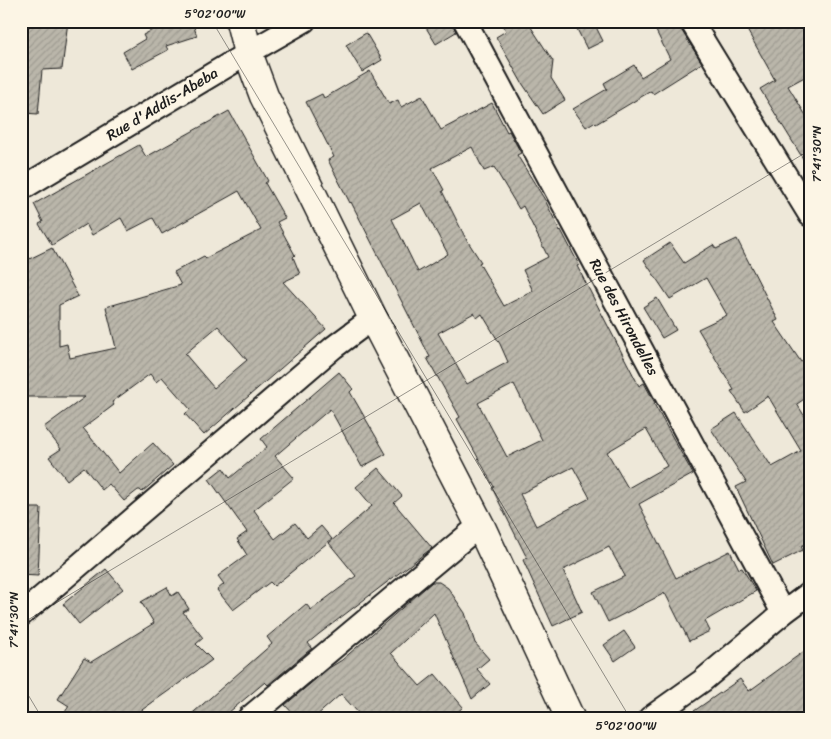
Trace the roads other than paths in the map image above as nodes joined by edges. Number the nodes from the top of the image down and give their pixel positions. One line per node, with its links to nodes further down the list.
1 (240, 21): 5 (street)
2 (304, 21): 5 (street, Rue d'Addis-Abeba)
3 (465, 21): 11 (street, Rue des Hirondelles)
4 (691, 21): 7 (street)
5 (248, 52): 6 (street, Rue d'Addis-Abeba); 8 (street)
6 (21, 189)
7 (810, 215)
8 (373, 318): 9 (street); 12 (street)
9 (480, 525): 13 (street); 14 (street)
10 (810, 593): 11 (street)
11 (783, 613): 15 (street)
12 (21, 615)
13 (249, 718)
14 (570, 718)
15 (650, 718)

